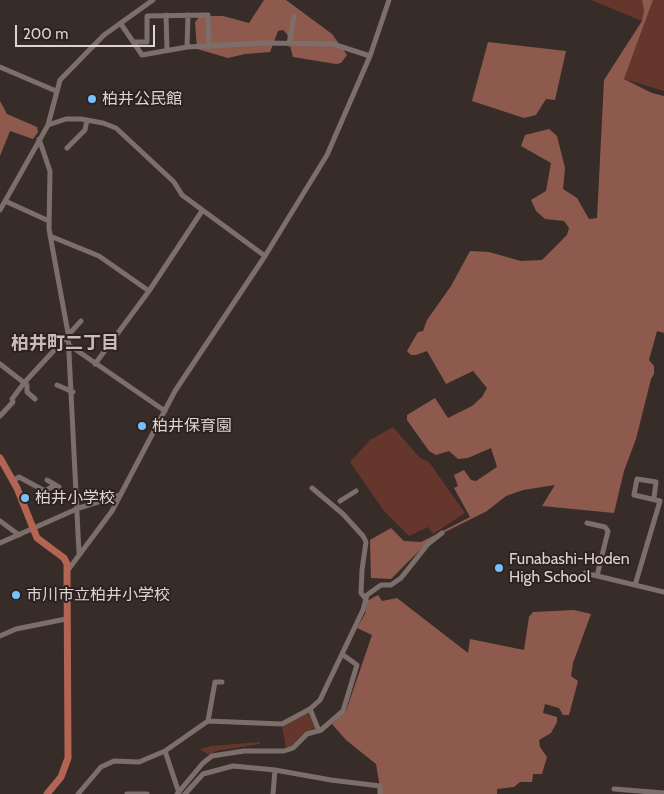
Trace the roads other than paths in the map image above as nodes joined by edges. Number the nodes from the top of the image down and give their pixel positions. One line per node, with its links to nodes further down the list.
1 (153, 0): 6 (street)
2 (389, 0): 12 (street)
3 (166, 15): 4 (street); 7 (street); 11 (street)
4 (188, 15): 9 (street); 10 (street)
5 (294, 16): 8 (street)
6 (120, 24): 7 (street); 14 (street)
7 (134, 42): 11 (street)
8 (289, 44): 9 (street); 12 (street)
9 (208, 47): 10 (street)
10 (187, 48): 11 (street)
11 (167, 50)
12 (370, 56): 24 (street)
13 (0, 68): 14 (street)
14 (56, 91): 16 (street)
15 (87, 120): 16 (street); 18 (street); 21 (street)
16 (48, 125): 17 (street)
17 (39, 138): 19 (street); 22 (street)
18 (67, 148)
19 (5, 201): 20 (street); 22 (street)
20 (0, 210)
21 (202, 211): 24 (street); 25 (street)
22 (49, 220): 23 (street)
23 (50, 236): 25 (street); 27 (street)
24 (265, 256): 35 (street)
25 (149, 291): 30 (street)
26 (81, 321): 27 (street)
27 (68, 333): 28 (street); 31 (street)
28 (69, 345): 30 (street); 33 (street)
29 (0, 364): 31 (street)
30 (95, 364): 35 (street)
31 (24, 383): 34 (street); 36 (street)
32 (57, 385): 33 (street)
33 (73, 392): 45 (street)
34 (35, 399)
35 (165, 411): 42 (street)
36 (0, 416)
37 (0, 458): 38 (main road)
38 (14, 480): 39 (street); 48 (main road)
39 (47, 480)
40 (312, 488): 58 (street)
41 (356, 491): 44 (street)
42 (121, 495): 45 (street); 52 (street)
43 (654, 498): 43 (street); 56 (street)
44 (340, 501)
45 (79, 508): 48 (street); 52 (street)
46 (0, 521): 50 (street)
47 (587, 523): 55 (street)
48 (32, 530): 50 (street); 53 (main road)
49 (442, 533): 58 (street)
50 (19, 535): 51 (street)
51 (0, 543)
52 (80, 554): 53 (street)
53 (68, 570): 59 (main road)
54 (585, 573): 55 (street)
55 (597, 576): 56 (street)
56 (635, 585): 57 (street)
57 (664, 592)
58 (365, 598): 61 (street)
59 (66, 620): 60 (street); 71 (main road)
60 (0, 636)
61 (342, 654): 63 (street); 65 (street)
62 (222, 682): 64 (street)
63 (310, 709): 64 (street); 65 (street)
64 (208, 721): 66 (street)
65 (319, 731): 74 (street)
66 (165, 751): 69 (street); 74 (street)
67 (276, 770): 74 (street); 75 (street); 76 (street)
68 (614, 789): 70 (street)
69 (79, 793)
70 (664, 793)
71 (47, 794)
72 (127, 794): 73 (street)
73 (147, 794)
74 (183, 794)
75 (273, 794)
76 (380, 794)

